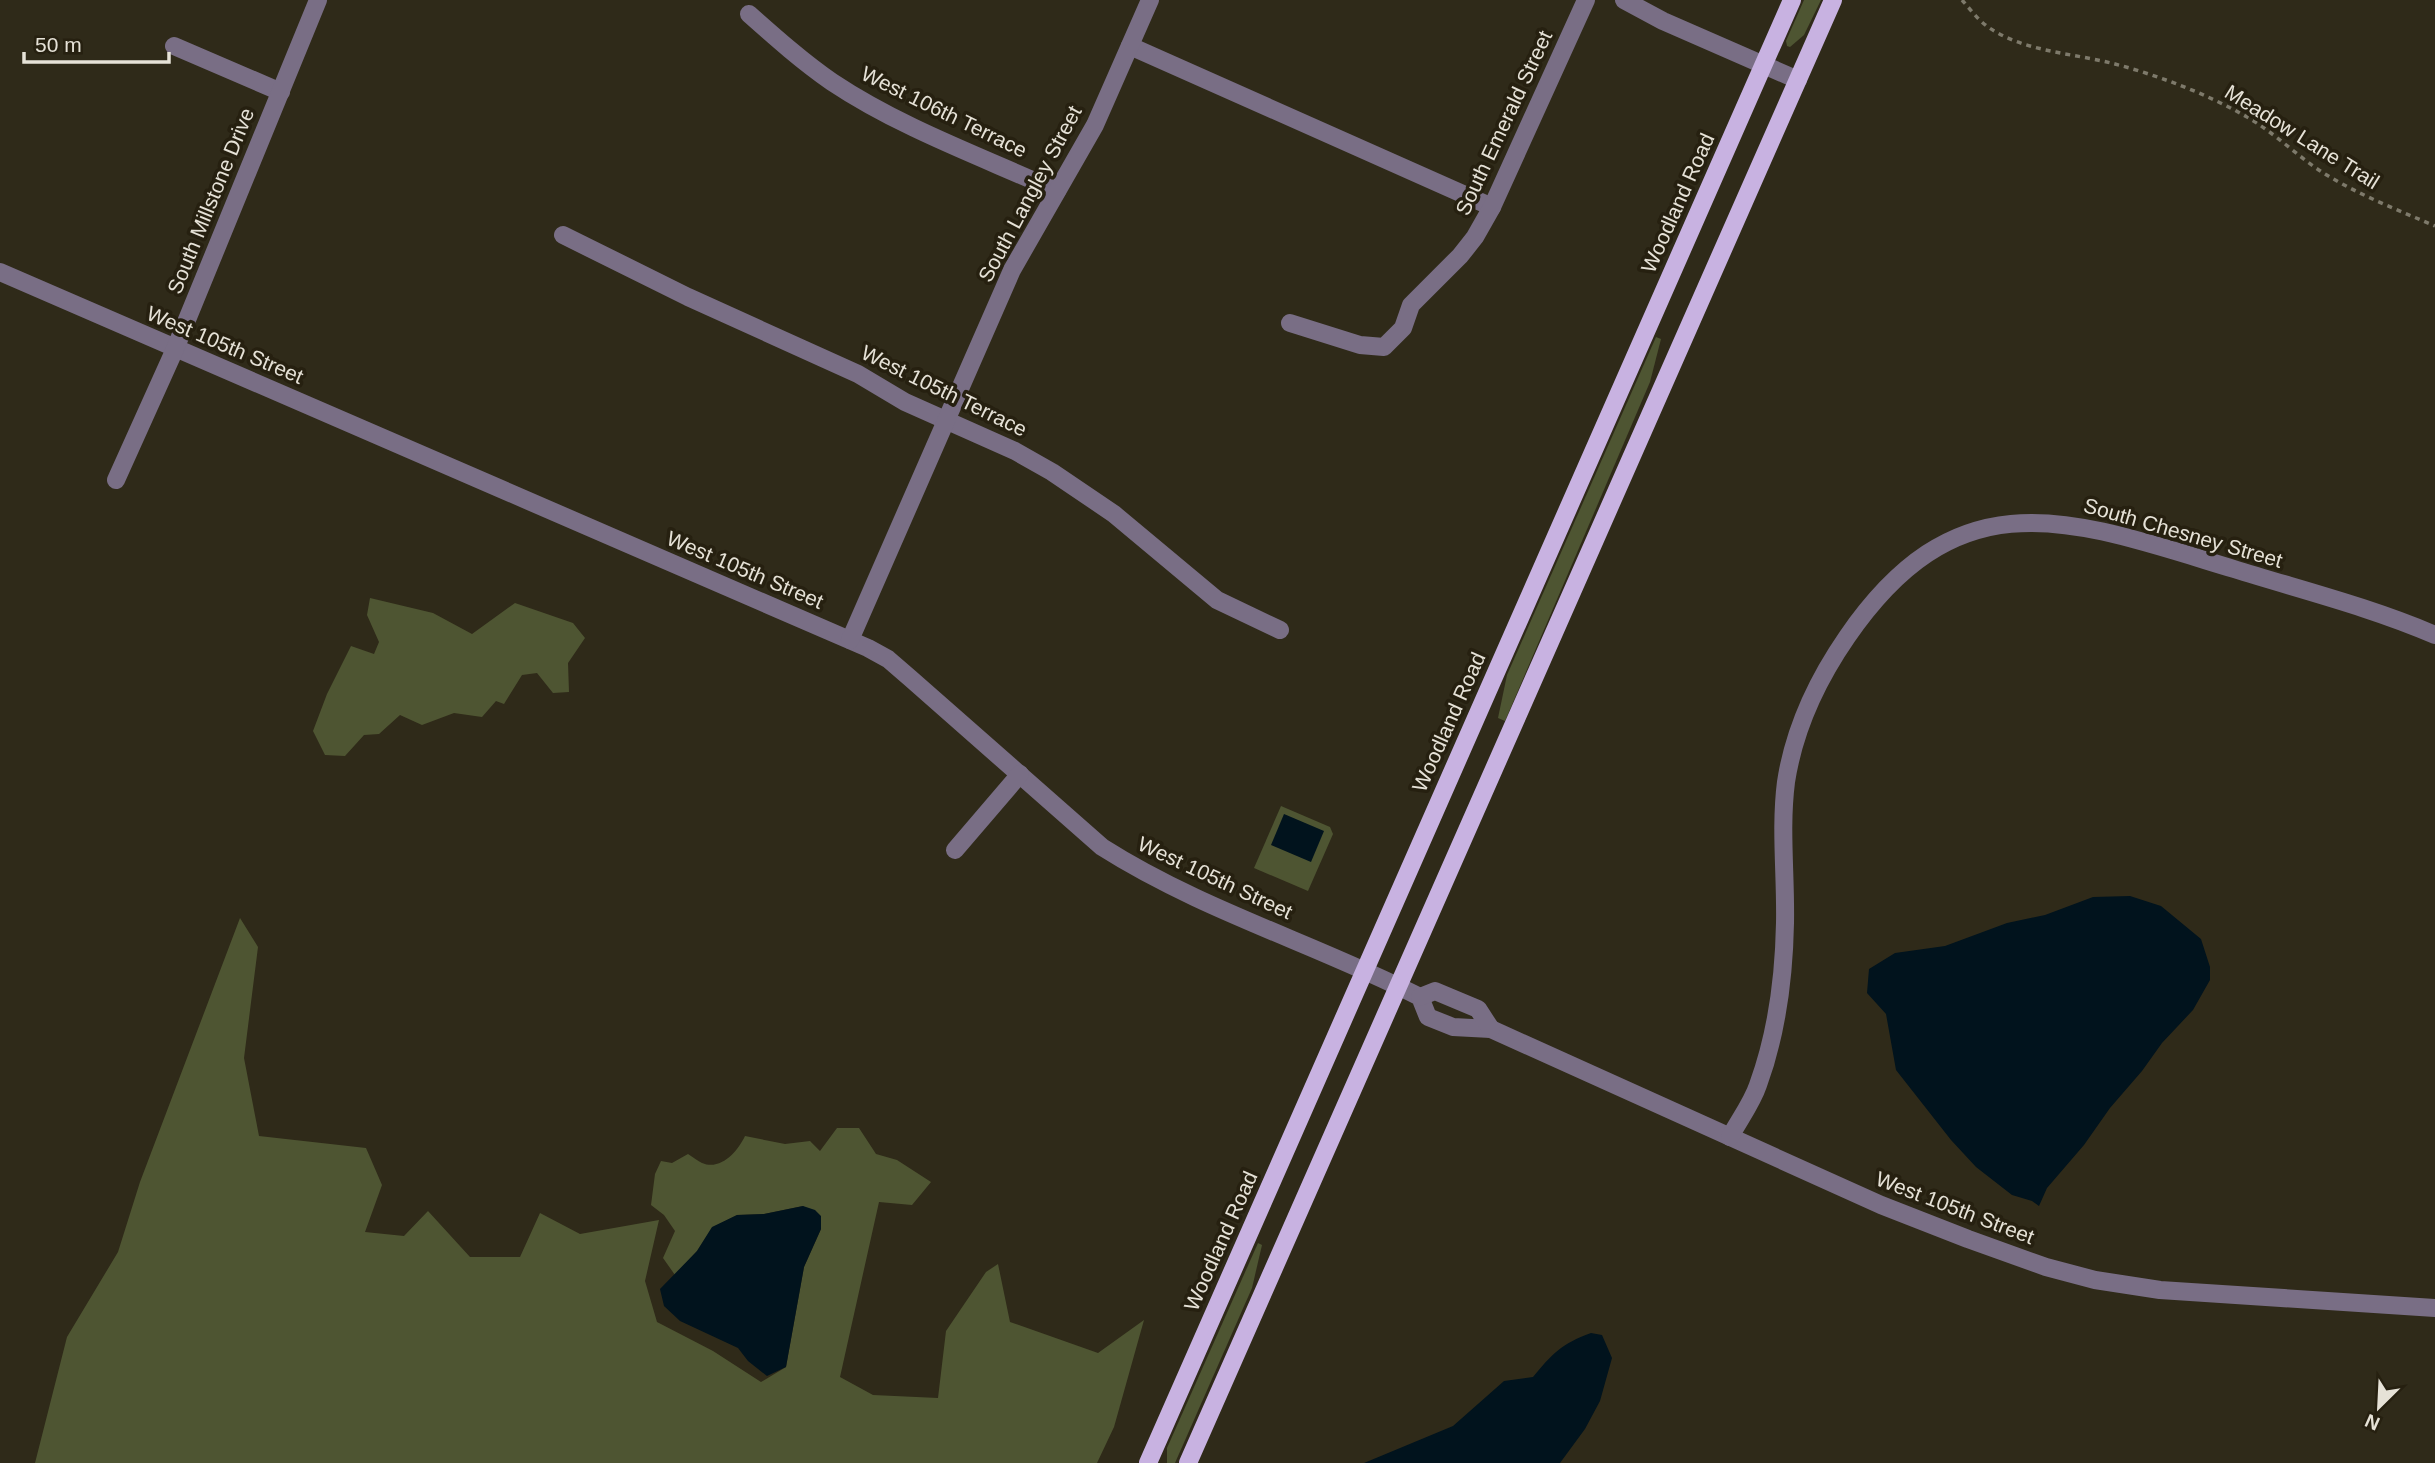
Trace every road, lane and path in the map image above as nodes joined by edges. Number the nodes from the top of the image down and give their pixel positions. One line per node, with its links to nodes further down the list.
1 (318, 0): 13 (street, South Millstone Drive)
2 (1150, 0): 10 (street, South Langley Street)
3 (1586, 0): 15 (street, South Emerald Street)
4 (1624, 0): 11 (street)
5 (1792, 0): 11 (main road, Woodland Road)
6 (1833, 0): 12 (main road)
7 (1962, 0): 16 (path, Meadow Lane Trail)
8 (749, 15): 14 (street, West 106th Terrace)
9 (174, 46): 13 (street, South Millstone Drive)
10 (1130, 46): 14 (street, South Langley Street); 15 (street)
11 (1764, 65): 12 (street); 28 (main road, Woodland Road)
12 (1798, 80): 29 (main road)
13 (281, 92): 20 (street, South Millstone Drive)
14 (1057, 191): 21 (street, South Langley Street)
15 (1492, 207): 19 (street, South Emerald Street)
16 (2435, 226)
17 (563, 235): 21 (street, West 105th Terrace)
18 (0, 272): 20 (street, West 105th Street)
19 (1290, 323)
20 (175, 349): 22 (street, South Millstone Drive); 25 (street, West 105th Street)
21 (946, 421): 23 (street, West 105th Terrace); 25 (street, South Langley Street)
22 (116, 480)
23 (1280, 630)
24 (2435, 635): 32 (street, South Chesney Street)
25 (850, 640): 26 (street, West 105th Street)
26 (1020, 774): 27 (street); 28 (street, West 105th Street)
27 (955, 850)
28 (1364, 972): 29 (street, West 105th Street); 34 (main road, Woodland Road)
29 (1398, 986): 30 (street, West 105th Street); 35 (main road)
30 (1420, 997): 31 (street, West 105th Street); 31 (street, West 105th Street)
31 (1491, 1029): 32 (street, West 105th Street)
32 (1730, 1137): 33 (street, West 105th Street)
33 (2435, 1308)
34 (1148, 1463)
35 (1188, 1463)

